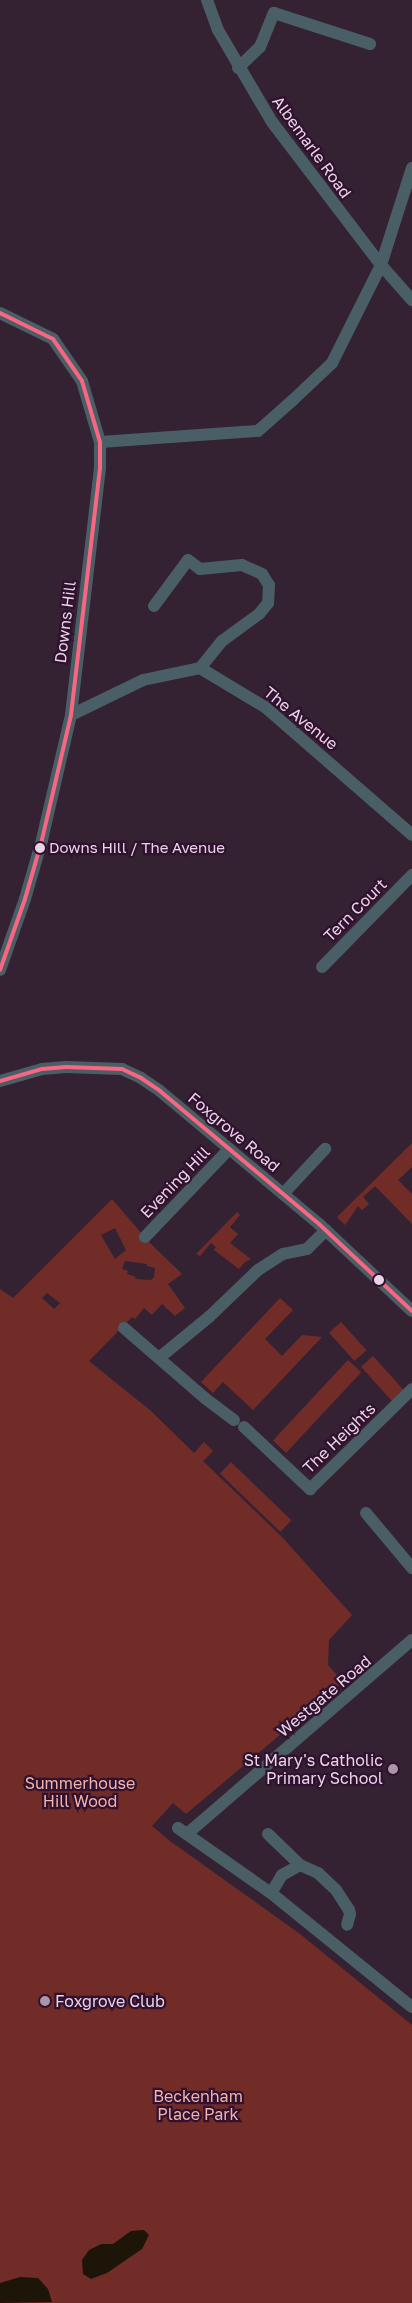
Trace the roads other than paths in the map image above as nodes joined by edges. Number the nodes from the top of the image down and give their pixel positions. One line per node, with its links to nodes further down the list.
1 (206, 0): 3 (street, Albemarle Road)
2 (370, 44): 3 (street)
3 (238, 68): 5 (street, Albemarle Road)
4 (412, 168): 5 (street)
5 (381, 266): 6 (street, Albemarle Road); 8 (street)
6 (412, 300)
7 (0, 312): 8 (street, Downs Hill)
8 (100, 442): 11 (street, Downs Hill)
9 (154, 606): 10 (street)
10 (200, 668): 11 (street); 12 (street, The Avenue)
11 (71, 715): 15 (street, Downs Hill)
12 (412, 835)
13 (412, 875): 14 (street, Tern Court)
14 (322, 967)
15 (0, 970)
16 (0, 1081): 17 (street, Foxgrove Road)
17 (230, 1149): 19 (street, Foxgrove Road); 21 (street, Evening Hill)
18 (324, 1149): 19 (street)
19 (283, 1194): 20 (street, Foxgrove Road)
20 (326, 1230): 22 (street, Foxgrove Road); 24 (street)
21 (145, 1237)
22 (412, 1311)
23 (124, 1328): 24 (street, The Heights)
24 (159, 1358): 25 (street, The Heights)
25 (412, 1389)
26 (366, 1513): 27 (street)
27 (412, 1568)
28 (412, 1640): 31 (street, Westgate Road)
29 (268, 1834): 30 (street)
30 (300, 1865): 31 (street); 32 (street)
31 (270, 1893): 33 (street)
32 (347, 1925)
33 (412, 2007)

